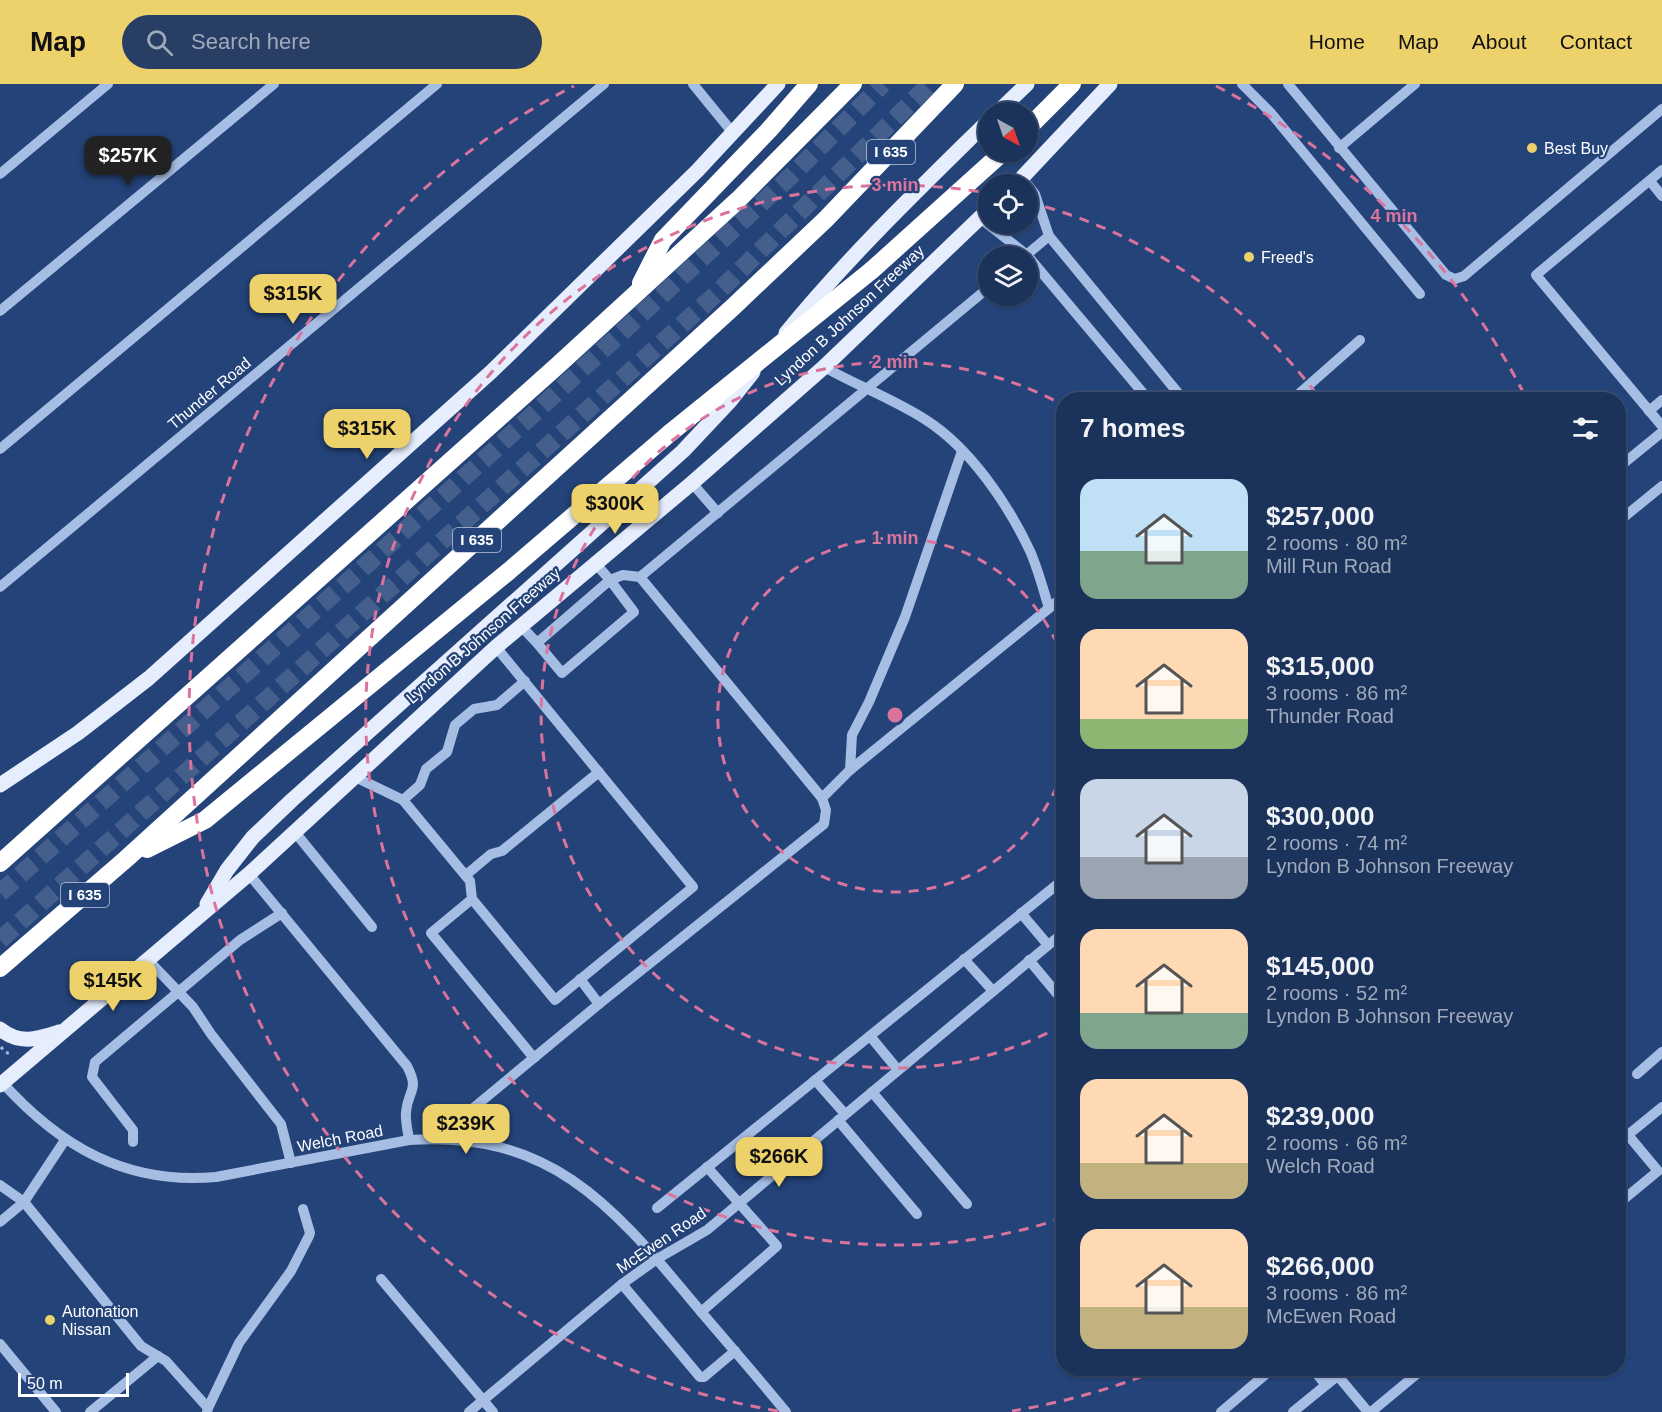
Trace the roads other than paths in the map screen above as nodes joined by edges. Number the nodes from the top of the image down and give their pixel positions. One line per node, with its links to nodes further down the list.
1 (108, 84): 24 (street)
2 (274, 84): 38 (street)
3 (437, 84): 49 (street)
4 (604, 84): 59 (street, Thunder Road)
5 (693, 84): 20 (street)
6 (778, 84): 20 (main road)
7 (809, 84): 35 (highway)
8 (852, 84): 35 (highway)
9 (955, 84): 75 (highway, I 635)
10 (1027, 84): 16 (main road)
11 (1072, 84): 18 (highway)
12 (1110, 84): 25 (main road)
13 (1242, 84): 36 (street)
14 (1288, 84): 21 (street)
15 (1415, 84): 21 (street)
16 (1008, 102)
17 (1662, 109): 21 (street)
18 (1038, 118)
19 (978, 131): 81 (main road)
20 (733, 133): 69 (main road)
21 (1339, 148)
22 (992, 162): 75 (highway, bridge)
23 (1662, 171): 26 (street)
24 (0, 174)
25 (1031, 174)
26 (1650, 181): 27 (street); 46 (street)
27 (1662, 196)
28 (1038, 203): 31 (street)
29 (978, 220): 40 (main road, Lyndon B Johnson Freeway)
30 (1004, 234): 32 (street)
31 (1049, 236): 33 (street); 43 (street)
32 (1016, 246)
33 (1038, 246)
34 (1038, 270): 42 (street)
35 (637, 293): 72 (highway)
36 (1420, 294)
37 (978, 296): 41 (street)
38 (0, 312)
39 (1360, 340): 44 (street)
40 (824, 367): 41 (street); 52 (main road, Lyndon B Johnson Freeway)
41 (867, 390): 50 (street); 54 (street)
42 (1142, 392)
43 (1177, 392)
44 (1301, 392)
45 (1662, 400): 46 (street)
46 (1650, 411): 47 (street)
47 (1662, 426)
48 (1662, 432): 51 (street)
49 (0, 448)
50 (963, 451): 61 (street); 66 (street)
51 (1626, 461)
52 (692, 483): 54 (street); 56 (main road, Lyndon B Johnson Freeway)
53 (1662, 486): 55 (street)
54 (718, 513): 57 (street)
55 (1626, 515)
56 (596, 564): 58 (street); 62 (main road, Lyndon B Johnson Freeway)
57 (640, 577): 58 (street); 70 (street)
58 (610, 580): 63 (street); 63 (street)
59 (0, 587)
60 (1056, 602): 61 (street)
61 (1049, 608): 66 (street)
62 (521, 626): 63 (street); 64 (main road, Lyndon B Johnson Freeway)
63 (537, 643)
64 (496, 647): 65 (street); 68 (main road, Lyndon B Johnson Freeway)
65 (525, 681): 67 (street); 71 (street)
66 (850, 770): 70 (street)
67 (599, 772): 78 (street); 91 (street)
68 (353, 776): 71 (street); 73 (main road, Lyndon B Johnson Freeway)
69 (0, 784)
70 (822, 798): 95 (street)
71 (403, 800): 78 (street)
72 (47, 821): 74 (highway); 76 (highway)
73 (294, 831): 77 (main road, Lyndon B Johnson Freeway); 84 (street)
74 (0, 847)
75 (126, 859): 90 (highway, I 635)
76 (0, 863)
77 (249, 874): 81 (main road, Lyndon B Johnson Freeway); 82 (street)
78 (466, 875): 80 (street)
79 (1056, 885): 83 (street)
80 (472, 899): 91 (street); 100 (street)
81 (203, 912): 88 (main road, Lyndon B Johnson Freeway)
82 (282, 913): 92 (street); 110 (street)
83 (1021, 913): 86 (street); 87 (street)
84 (372, 927)
85 (1056, 939): 86 (street, McEwen Road)
86 (1048, 945): 89 (street, McEwen Road)
87 (964, 959): 93 (street); 98 (street)
88 (148, 960): 92 (street); 96 (main road, Lyndon B Johnson Freeway)
89 (1029, 960): 93 (street, McEwen Road); 94 (street)
90 (0, 968)
91 (580, 980): 95 (street)
92 (178, 991): 112 (street); 113 (street)
93 (993, 991): 101 (street, McEwen Road)
94 (1056, 992)
95 (598, 1004): 100 (street)
96 (68, 1029): 97 (main road); 104 (main road, Lyndon B Johnson Freeway)
97 (5, 1032)
98 (870, 1036): 101 (street); 103 (street)
99 (1662, 1052): 102 (street)
100 (534, 1058): 111 (street)
101 (898, 1070): 105 (street, McEwen Road)
102 (1637, 1074)
103 (815, 1080): 107 (street); 114 (street)
104 (1, 1082): 109 (street, Welch Road)
105 (872, 1092): 107 (street, McEwen Road); 119 (street)
106 (1662, 1107): 108 (street)
107 (842, 1117): 118 (street, McEwen Road); 122 (street)
108 (1628, 1136): 116 (street)
109 (65, 1140): 113 (street, Welch Road); 117 (street)
110 (408, 1140): 111 (street, Welch Road); 113 (street, Welch Road)
111 (457, 1140): 124 (street, Welch Road)
112 (133, 1142)
113 (291, 1163)
114 (707, 1167): 118 (street); 120 (street)
115 (0, 1185): 117 (street)
116 (1626, 1197)
117 (24, 1202): 123 (street); 130 (street)
118 (739, 1203): 124 (street, McEwen Road); 127 (street)
119 (967, 1204)
120 (657, 1208)
121 (303, 1209): 137 (street)
122 (917, 1214)
123 (0, 1222)
124 (657, 1259): 126 (street, McEwen Road); 127 (street, Welch Road)
125 (381, 1279): 136 (street)
126 (622, 1284): 129 (street); 136 (street, McEwen Road)
127 (701, 1312): 129 (street, Welch Road)
128 (0, 1344): 139 (street)
129 (735, 1351): 143 (street, Welch Road)
130 (158, 1356): 137 (street); 140 (street)
131 (1264, 1376): 138 (street)
132 (1319, 1376): 135 (street)
133 (1338, 1376): 135 (street); 145 (street)
134 (1414, 1376): 145 (street)
135 (1326, 1385): 144 (street)
136 (483, 1400): 141 (street, McEwen Road); 142 (street)
137 (207, 1410)
138 (1225, 1411)
139 (56, 1412)
140 (90, 1412)
141 (469, 1412)
142 (493, 1412)
143 (786, 1412)
144 (1293, 1412)
145 (1370, 1412)

